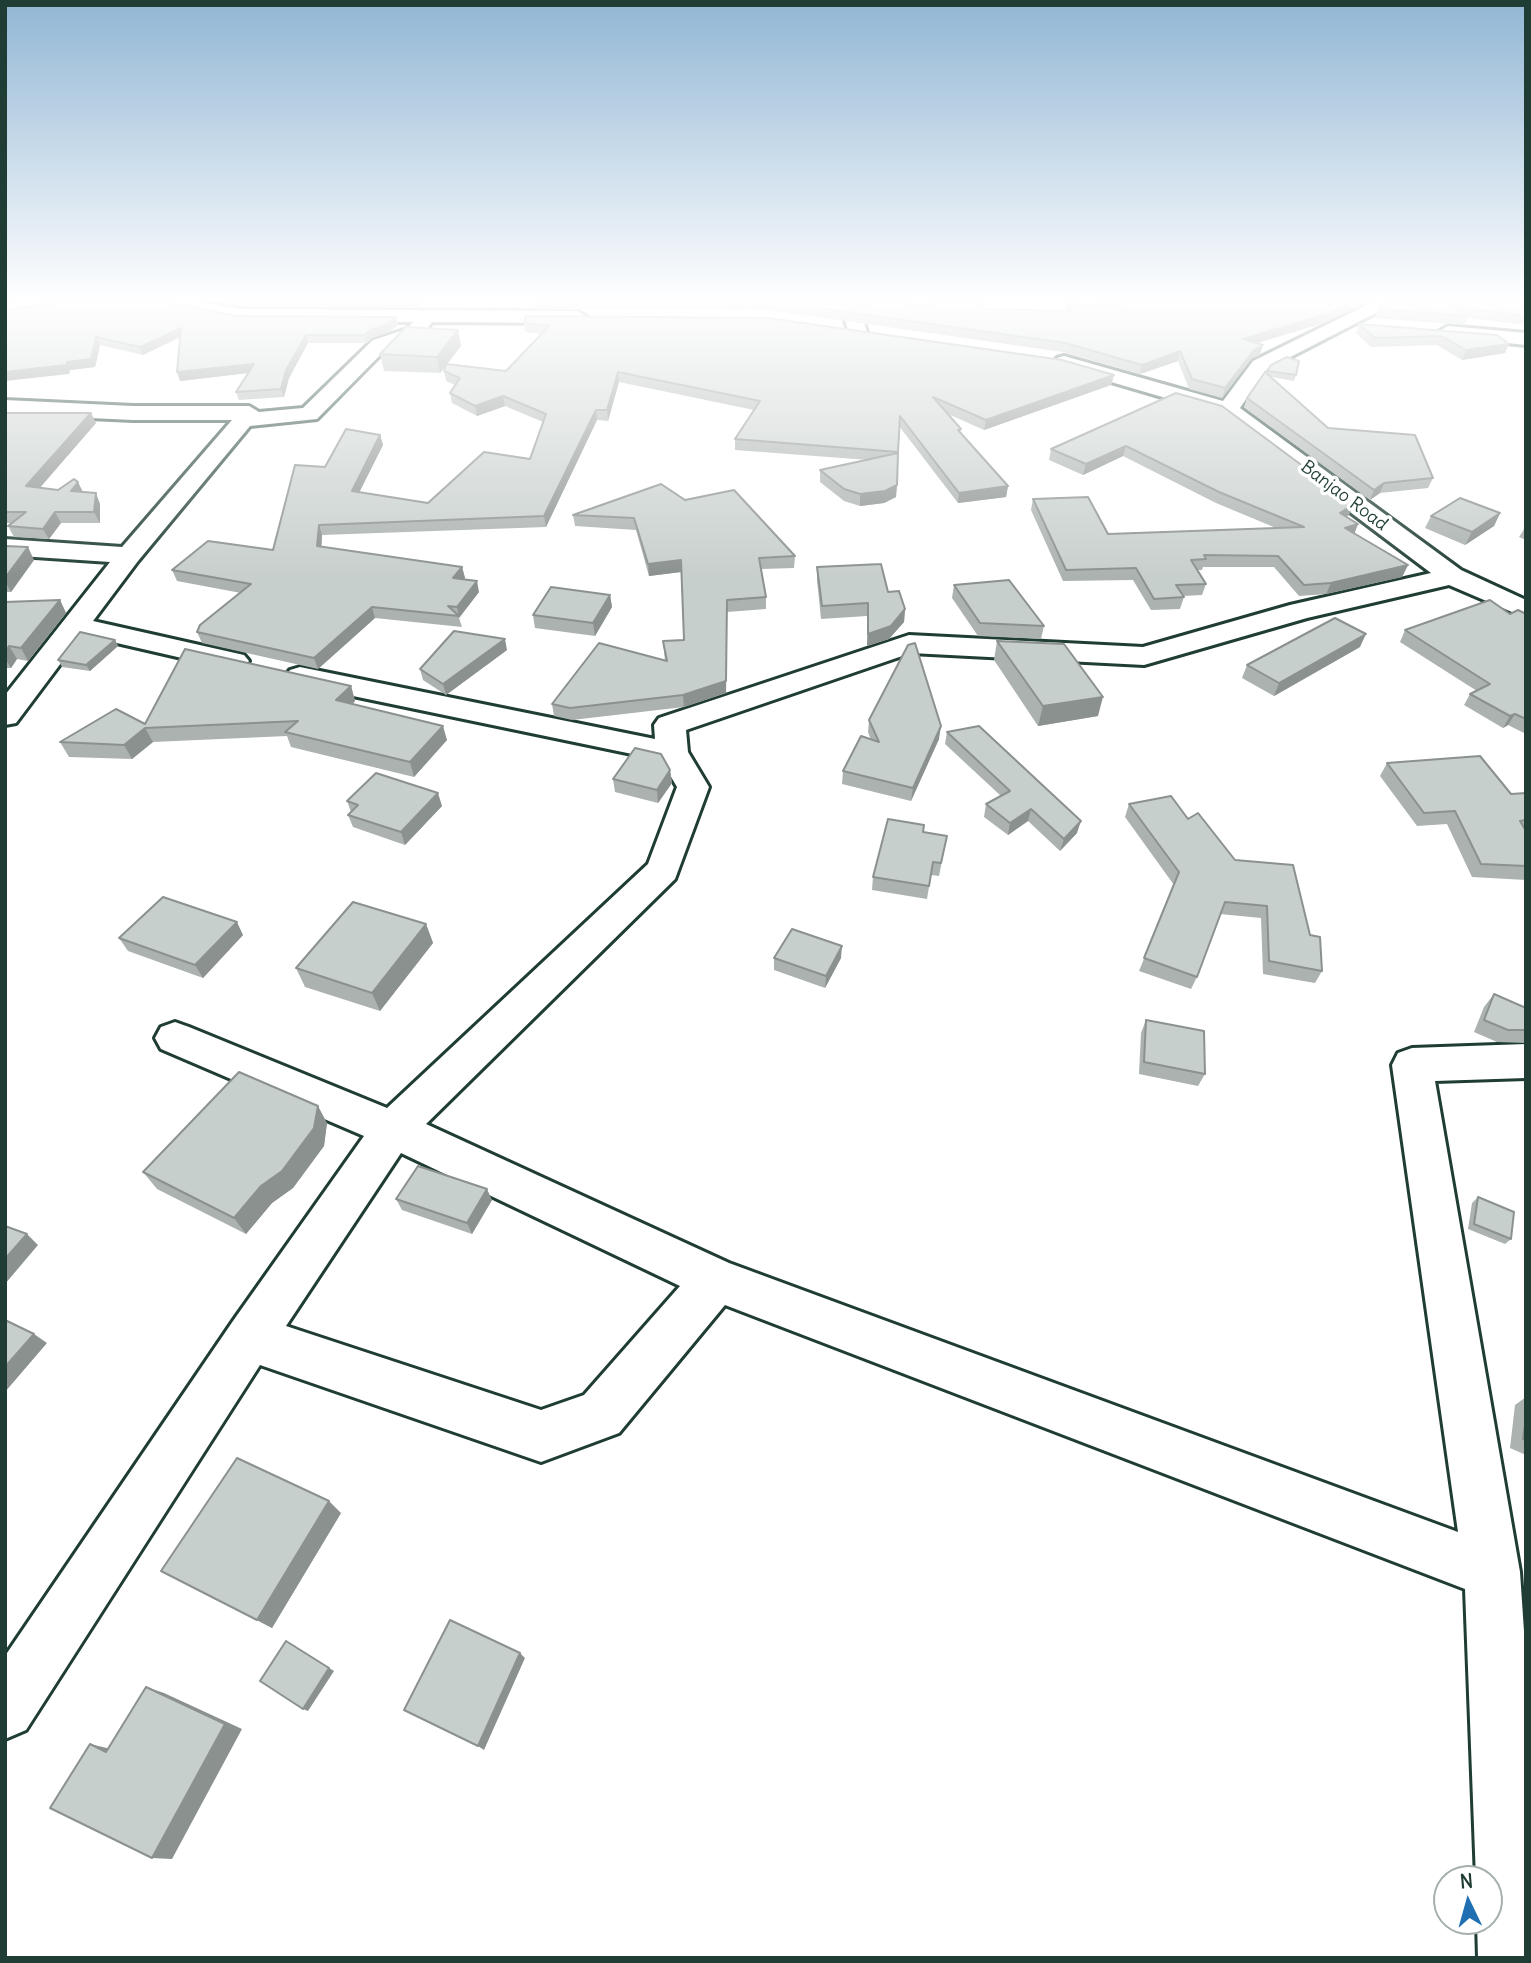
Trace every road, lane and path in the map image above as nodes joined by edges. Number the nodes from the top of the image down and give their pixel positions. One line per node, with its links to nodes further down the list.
1 (330, 394): 6 (street)
2 (1179, 394): 5 (street, Banjao Road)
3 (1239, 394): 5 (street)
4 (5, 407): 6 (street)
5 (1228, 409): 9 (street, Banjao Road)
6 (244, 420): 8 (street)
7 (5, 547): 8 (street)
8 (130, 555): 11 (street)
9 (1452, 576): 10 (street, Banjao Road); 13 (street)
10 (1526, 610)
11 (77, 626): 12 (street); 13 (street)
12 (5, 716)
13 (671, 752): 16 (street)
14 (175, 1038): 16 (street)
15 (1526, 1061): 19 (street)
16 (393, 1129): 17 (street); 18 (street)
17 (716, 1280): 18 (street); 19 (street)
18 (250, 1338): 20 (street)
19 (1492, 1572): 21 (street)
20 (5, 1709)
21 (1513, 1958)

